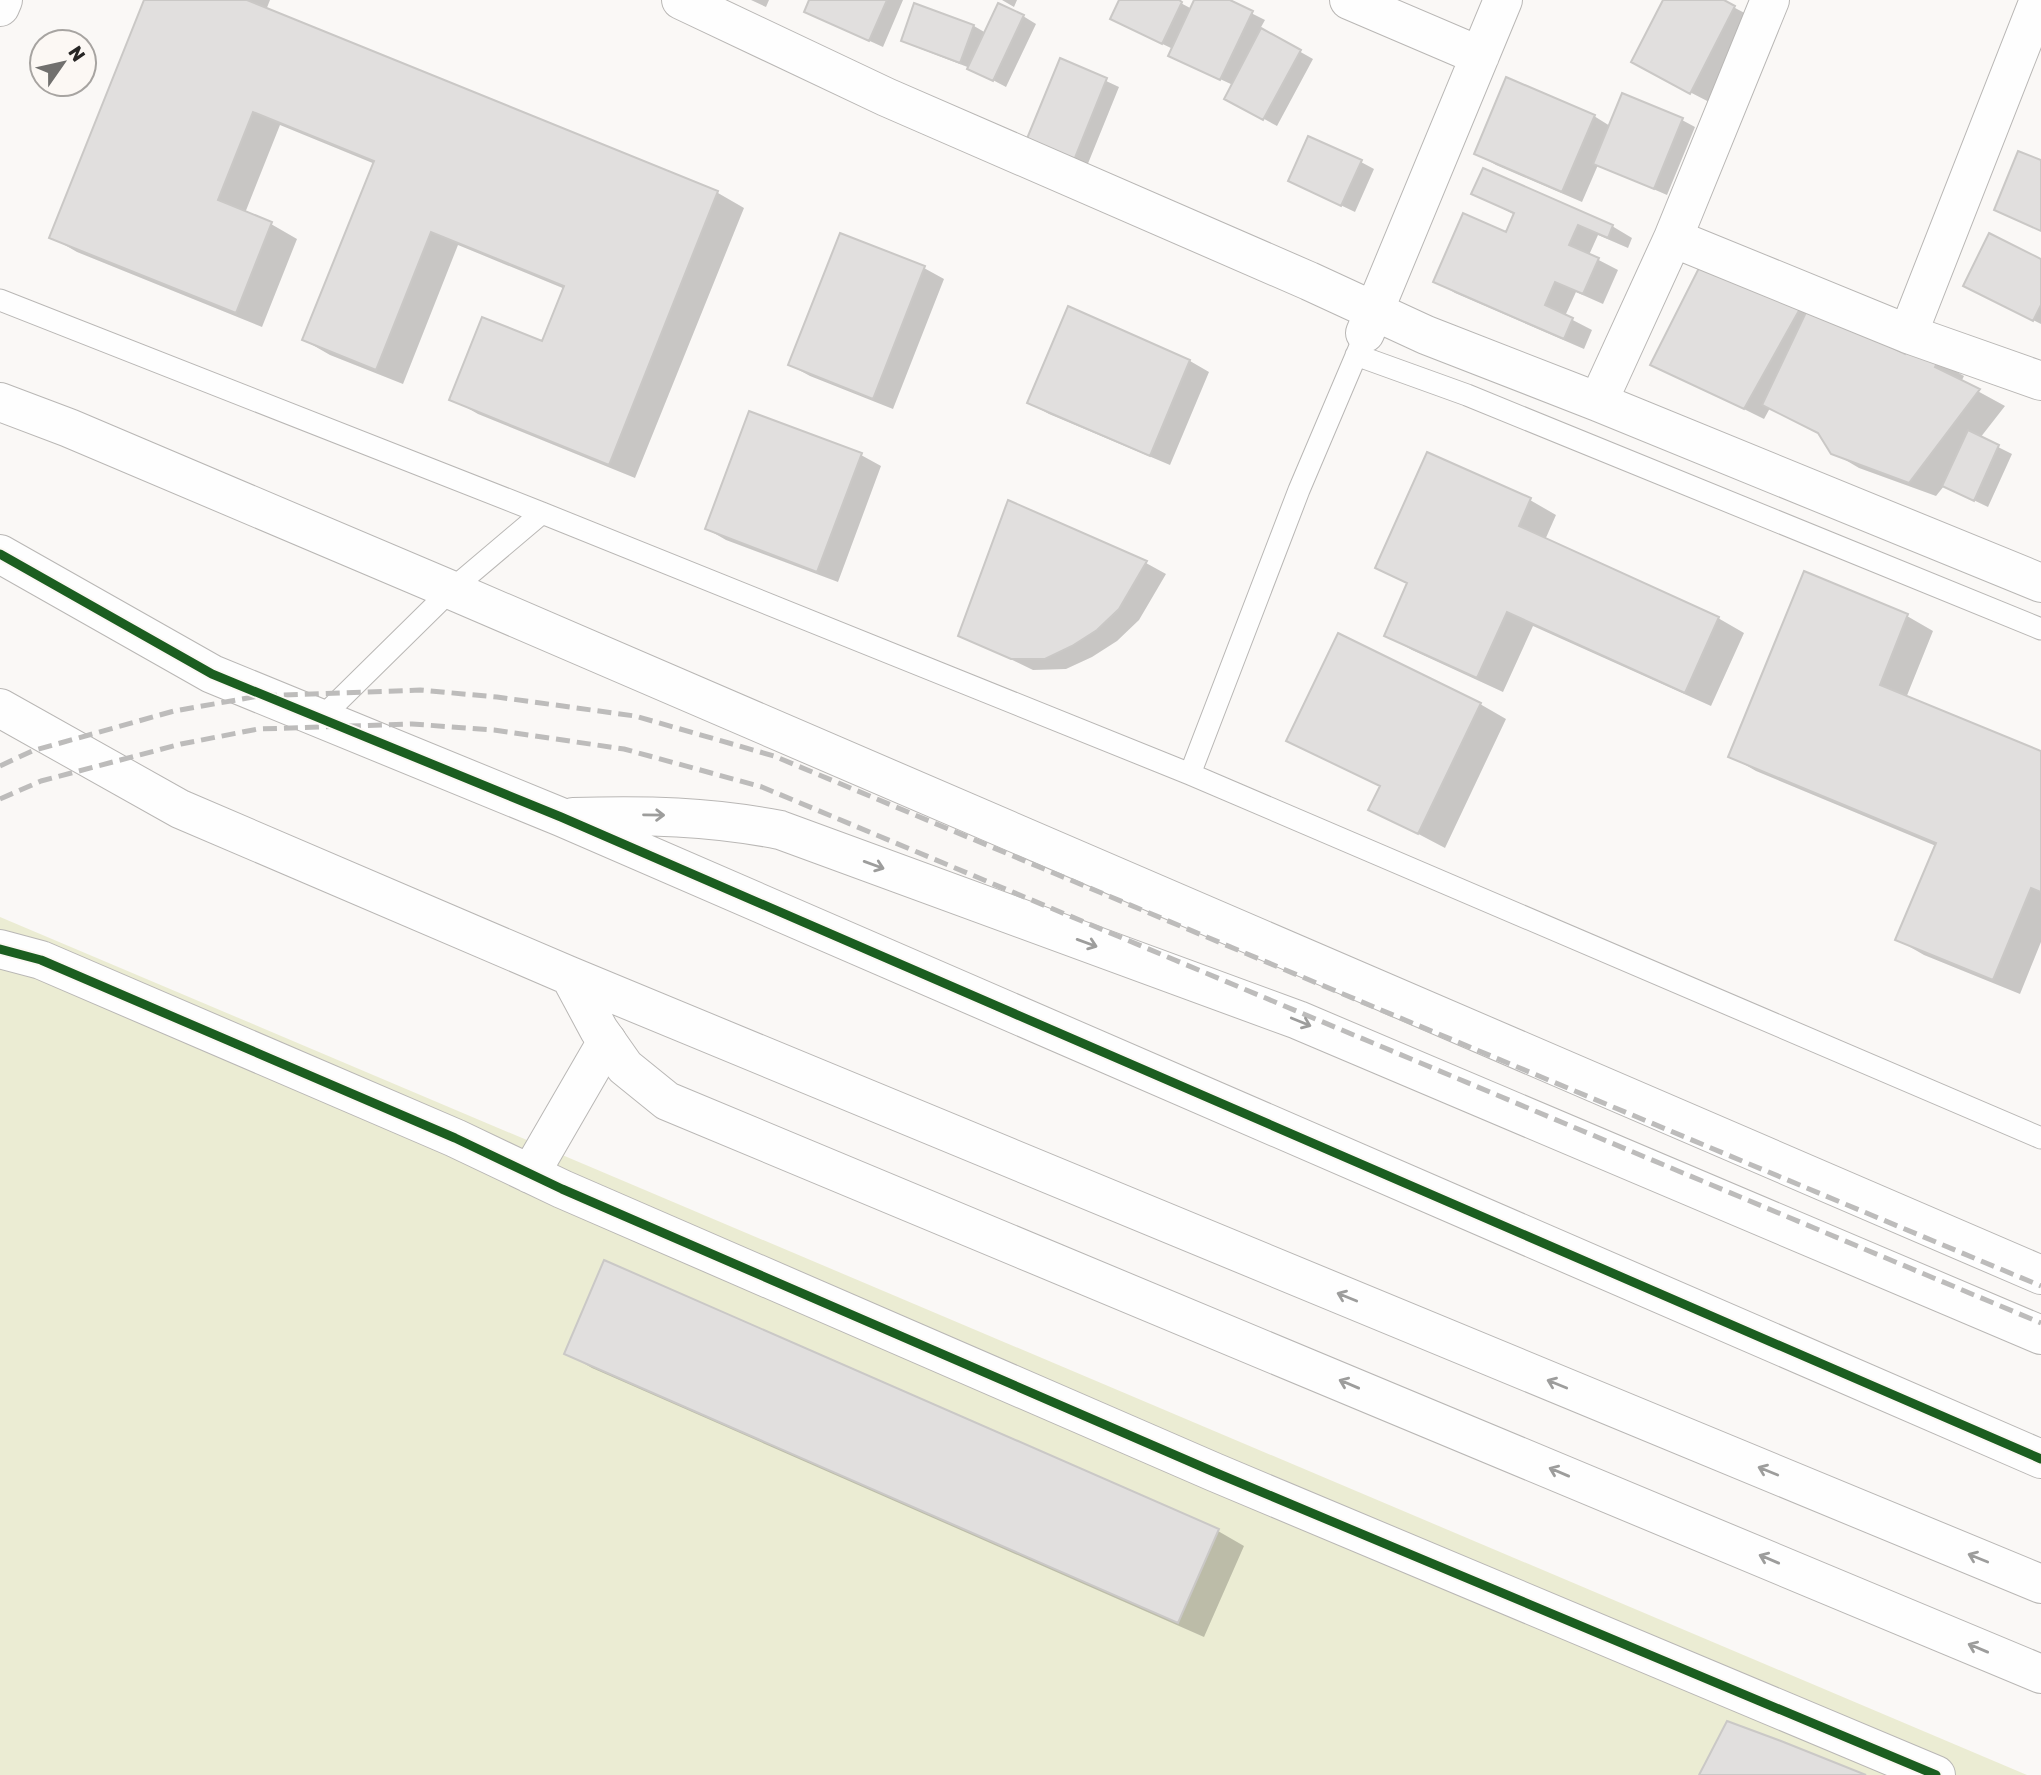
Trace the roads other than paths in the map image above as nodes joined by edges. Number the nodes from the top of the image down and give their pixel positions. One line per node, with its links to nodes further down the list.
1 (3, 0): 7 (street)
2 (681, 0): 11 (street)
3 (1349, 0): 8 (street)
4 (1503, 0): 8 (street)
5 (1770, 0): 9 (street)
6 (2039, 0): 12 (street)
7 (0, 7)
8 (1480, 56): 11 (street)
9 (1673, 238): 12 (street); 15 (street)
10 (0, 300): 16 (lane)
11 (1366, 333): 15 (street); 20 (lane); 23 (lane)
12 (1908, 334): 13 (street)
13 (2041, 381)
14 (0, 402): 19 (street)
15 (1598, 402): 18 (street)
16 (542, 513): 19 (lane); 23 (lane)
17 (0, 554): 22 (street)
18 (2041, 583)
19 (452, 590): 22 (lane); 30 (street)
20 (2041, 629)
21 (0, 708): 26 (street)
22 (321, 718): 24 (street)
23 (1190, 775): 28 (lane)
24 (561, 817): 31 (street, one-way to 31); 32 (street)
25 (0, 949): 29 (street)
26 (570, 976): 27 (street); 33 (street, one-way to 26)
27 (607, 1041): 29 (street); 34 (street, one-way to 27)
28 (2041, 1138)
29 (530, 1174): 35 (street)
30 (2041, 1275)
31 (2041, 1335)
32 (2041, 1459)
33 (2041, 1584)
34 (2041, 1674)
35 (1936, 1775)

